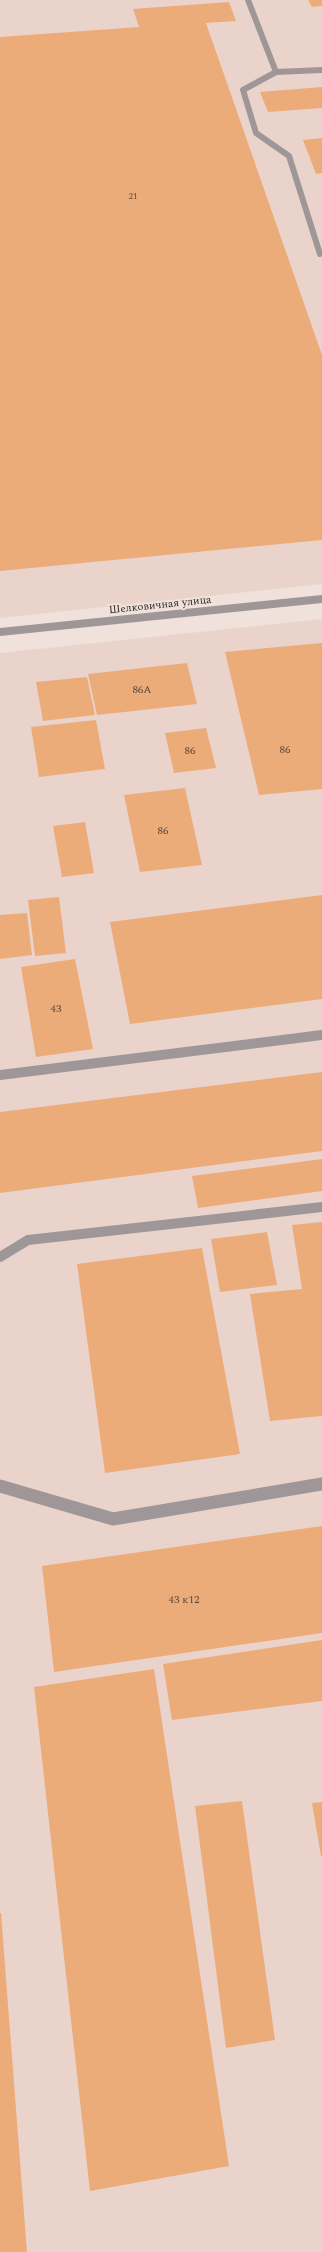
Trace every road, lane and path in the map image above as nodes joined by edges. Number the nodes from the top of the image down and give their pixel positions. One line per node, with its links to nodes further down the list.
1 (248, 0): 3 (street)
2 (322, 70): 3 (street)
3 (276, 72): 4 (street)
4 (320, 254)
5 (322, 599): 6 (street, Шелковичная улица)
6 (0, 632)
7 (322, 1035): 8 (street)
8 (0, 1075)
9 (322, 1207): 10 (street)
10 (0, 1257)
11 (322, 1484): 12 (street)
12 (0, 1486)

